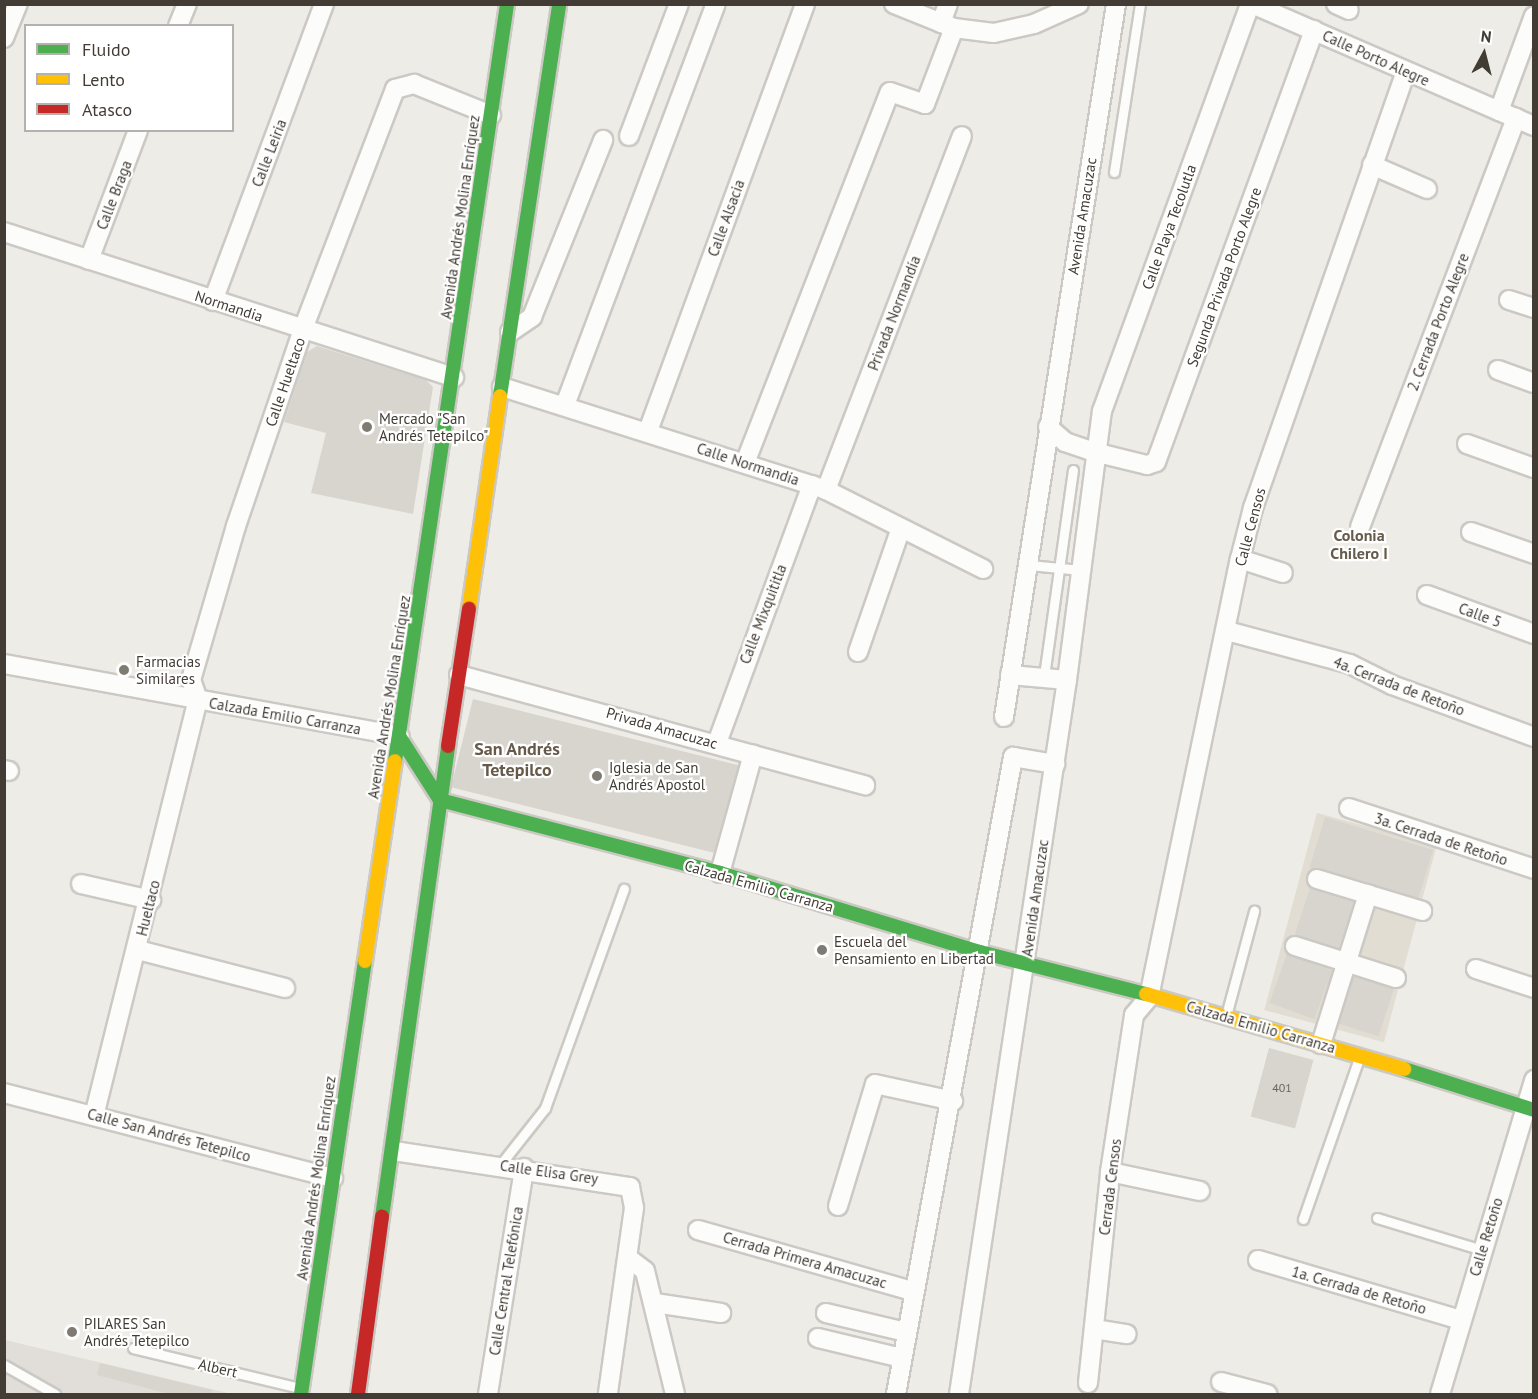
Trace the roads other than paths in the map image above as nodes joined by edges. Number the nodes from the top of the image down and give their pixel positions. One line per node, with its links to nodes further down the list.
1 (18, 4): 19 (street)
2 (186, 4): 16 (street)
3 (324, 4): 35 (street, Calle Leiria)
4 (507, 4): 22 (main road, Avenida Andrés Molina Enríquez)
5 (559, 4): 38 (main road)
6 (679, 4): 26 (street)
7 (716, 4): 43 (street)
8 (805, 4): 45 (street, Calle Alsacia)
9 (894, 4): 17 (street)
10 (948, 4): 17 (street)
11 (1079, 4): 17 (street)
12 (1116, 4): 44 (street, Avenida Amacuzac)
13 (1140, 4): 30 (lane)
14 (1251, 4): 18 (street, Calle Porto Alegre); 47 (street, Calle Playa Tecolutla)
15 (1533, 16): 21 (street)
16 (179, 24)
17 (947, 25): 48 (street)
18 (1314, 30): 20 (street, Calle Porto Alegre); 47 (street, Segunda Privada Porto Alegre)
19 (4, 39)
20 (1406, 72): 21 (street, Calle Porto Alegre); 29 (street, Calle Censos)
21 (1499, 111): 23 (street, Calle Porto Alegre)
22 (491, 115): 37 (street, Calle Hueltaco); 40 (main road, Avenida Andrés Molina Enríquez)
23 (1516, 118): 24 (street, Calle Porto Alegre); 52 (street, 2. Cerrada Porto Alegre)
24 (1533, 126)
25 (137, 132): 33 (street, Calle Braga)
26 (629, 136)
27 (962, 136): 51 (street, Privada Normandía)
28 (603, 140): 38 (street)
29 (1372, 165): 31 (street); 56 (street, Calle Censos)
30 (1114, 172)
31 (1427, 189)
32 (4, 232): 33 (street, Normandia)
33 (89, 260): 35 (street, Normandia)
34 (1509, 300): 36 (street)
35 (213, 301): 37 (street, Normandia)
36 (1533, 308)
37 (303, 330): 40 (street, Normandia); 71 (street, Calle Hueltaco)
38 (510, 332): 42 (main road)
39 (1498, 370): 41 (street)
40 (454, 377): 73 (main road, Avenida Andrés Molina Enríquez)
41 (1533, 383)
42 (502, 387): 43 (street, Calle Normandía); 67 (main road)
43 (566, 405): 45 (street, Calle Normandía)
44 (1048, 427): 47 (street); 57 (street, Avenida Amacuzac)
45 (648, 431): 48 (street, Calle Normandía)
46 (1467, 444): 49 (street)
47 (1094, 452): 60 (street, Avenida Amacuzac)
48 (745, 463): 51 (street, Calle Normandía)
49 (1533, 468)
50 (1073, 470): 59 (lane)
51 (819, 488): 53 (street, Calle Normandía); 75 (street, Calle Mixquititla)
52 (1360, 527)
53 (901, 528): 58 (street, Calle Normandía); 65 (street)
54 (1471, 532): 55 (street)
55 (1533, 554)
56 (1240, 559): 61 (street); 63 (street, Calle Censos)
57 (1029, 565): 59 (lane); 68 (street, Avenida Amacuzac)
58 (983, 569)
59 (1060, 569): 60 (lane); 69 (lane)
60 (1081, 570): 70 (street, Avenida Amacuzac)
61 (1283, 573)
62 (1427, 595): 64 (street, Calle 5)
63 (1227, 631): 74 (street, 4a. Cerrada de Retoño); 99 (street, Calle Censos)
64 (1533, 634)
65 (858, 652)
66 (4, 664): 71 (street, Calzada Emilio Carranza)
67 (459, 675): 75 (street, Privada Amacuzac); 79 (main road)
68 (1010, 675): 69 (street); 72 (street, Avenida Amacuzac)
69 (1044, 676): 70 (street)
70 (1067, 680): 77 (street, Avenida Amacuzac)
71 (198, 700): 73 (street, Calzada Emilio Carranza); 87 (street, Hueltaco)
72 (1004, 717)
73 (399, 736): 79 (main road); 112 (main road, Avenida Andrés Molina Enríquez)
74 (1533, 737)
75 (717, 743): 76 (street, Privada Amacuzac)
76 (753, 754): 78 (street, Privada Amacuzac); 82 (street)
77 (1055, 764): 92 (street); 94 (street, Avenida Amacuzac)
78 (864, 784)
79 (440, 800): 82 (main road, Calzada Emilio Carranza); 108 (main road)
80 (1349, 808): 81 (street, 3a. Cerrada de Retoño)
81 (1533, 869)
82 (720, 873): 92 (main road, Calzada Emilio Carranza)
83 (1317, 879): 86 (street)
84 (81, 884): 87 (street)
85 (624, 889): 109 (lane)
86 (1368, 894): 89 (street); 93 (street)
87 (151, 900): 91 (street, Hueltaco)
88 (1254, 911): 100 (lane)
89 (1422, 911)
90 (1295, 946): 93 (street)
91 (138, 950): 97 (street); 107 (street, Hueltaco)
92 (980, 952): 94 (main road, Calzada Emilio Carranza); 105 (street)
93 (1346, 962): 96 (street); 101 (street)
94 (1025, 963): 99 (main road, Calzada Emilio Carranza); 142 (street, Avenida Amacuzac)
95 (1476, 969): 98 (street)
96 (1396, 978)
97 (285, 987)
98 (1533, 988)
99 (1149, 997): 100 (main road, Calzada Emilio Carranza); 111 (street, Cerrada Censos)
100 (1227, 1014): 101 (main road, Calzada Emilio Carranza)
101 (1321, 1044): 102 (main road, Calzada Emilio Carranza)
102 (1360, 1056): 106 (main road, Calzada Emilio Carranza); 116 (lane)
103 (1533, 1080): 106 (street, Calle Retoño)
104 (4, 1093): 107 (street, Calle San Andrés Tetepilco)
105 (952, 1101): 114 (street); 121 (street)
106 (1529, 1108): 118 (street, Calle Retoño)
107 (94, 1116): 112 (street, Calle San Andrés Tetepilco)
108 (394, 1151): 109 (street, Calle Elisa Grey); 137 (main road)
109 (500, 1165): 110 (street, Calle Elisa Grey)
110 (524, 1168): 119 (street, Calle Elisa Grey); 138 (street, Calle Central Telefónica)
111 (1110, 1172): 113 (street); 126 (street, Cerrada Censos)
112 (333, 1178): 135 (main road, Avenida Andrés Molina Enríquez)
113 (1200, 1191)
114 (838, 1206)
115 (1377, 1218): 118 (lane)
116 (1303, 1219)
117 (698, 1230): 121 (street, Cerrada Primera Amacuzac)
118 (1482, 1250): 125 (street, Calle Retoño)
119 (628, 1258): 122 (street); 139 (street)
120 (1258, 1260): 125 (street, 1a. Cerrada de Retoño)
121 (912, 1291): 127 (street)
122 (655, 1303): 124 (street); 140 (street)
123 (826, 1312): 127 (street)
124 (721, 1313)
125 (1461, 1320): 144 (street, Calle Retoño)
126 (1094, 1329): 128 (street); 134 (street, Cerrada Censos)
127 (906, 1332): 131 (street)
128 (1127, 1334)
129 (818, 1338): 131 (street)
130 (133, 1348): 135 (lane, Albert)
131 (902, 1358): 141 (street)
132 (4, 1365): 136 (lane)
133 (1221, 1382): 143 (street)
134 (1088, 1383)
135 (301, 1392)
136 (56, 1395)
137 (358, 1395)
138 (488, 1395)
139 (608, 1395)
140 (675, 1395)
141 (896, 1395)
142 (959, 1395)
143 (1267, 1395)
144 (1440, 1395)

